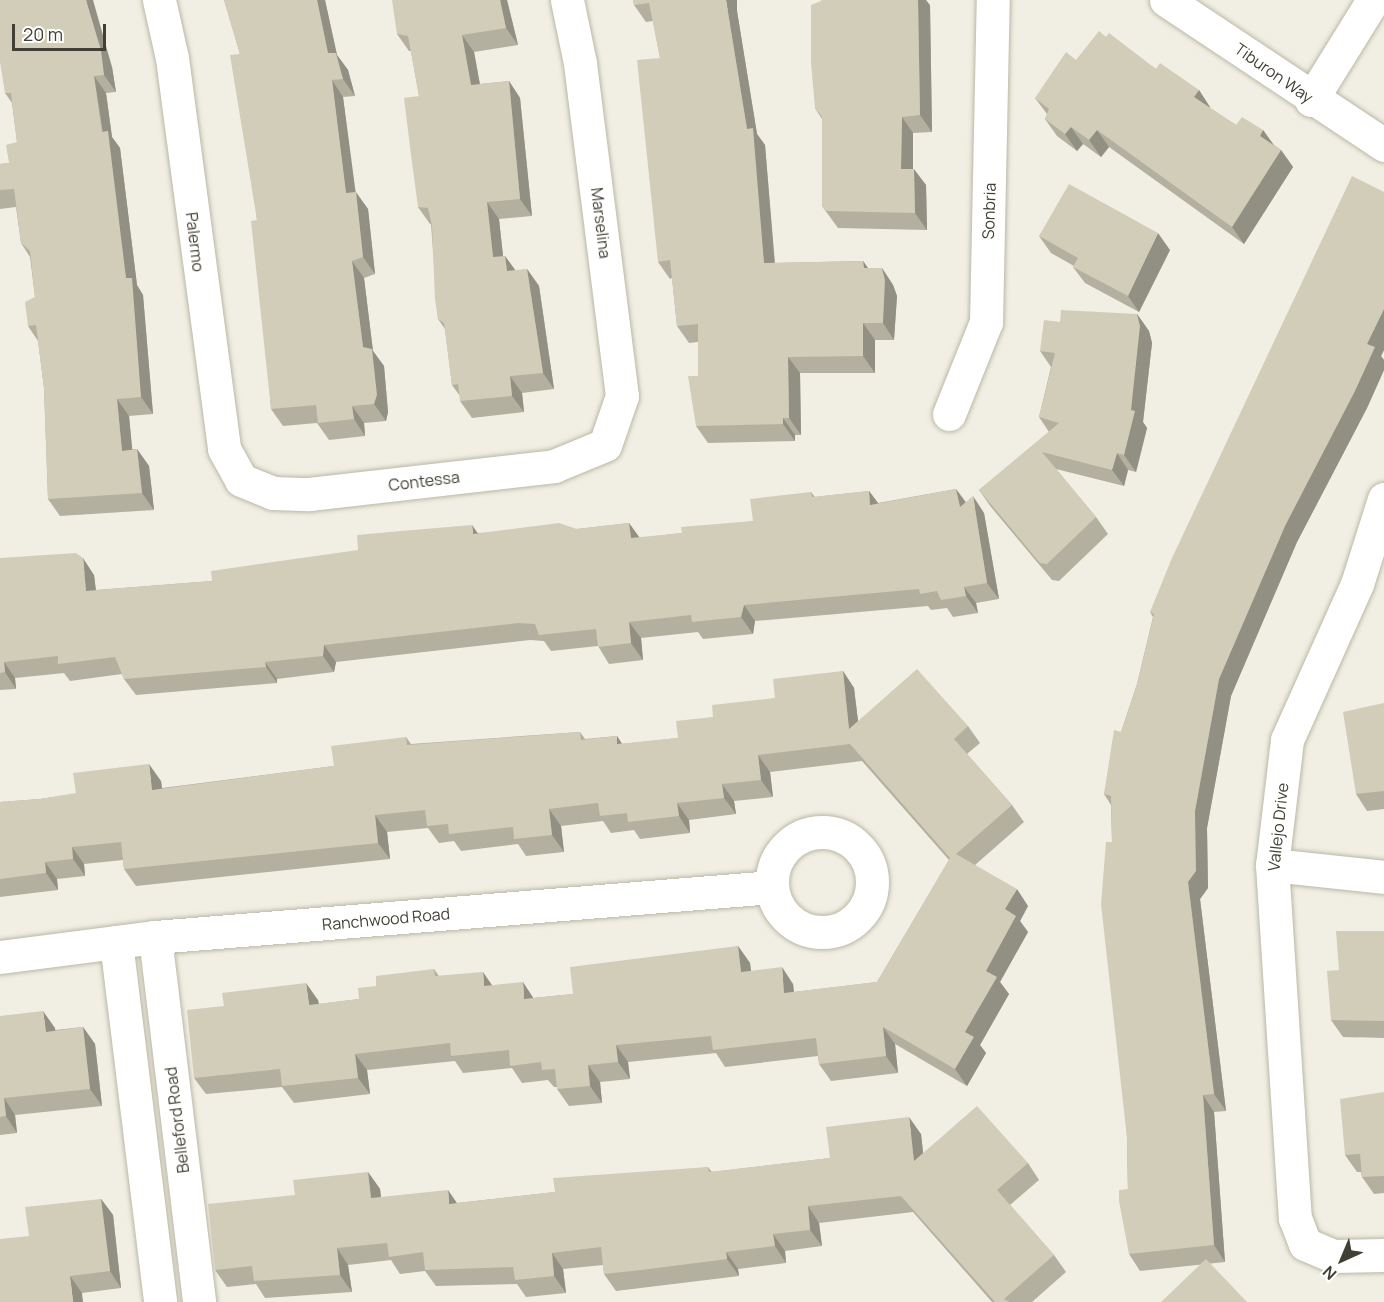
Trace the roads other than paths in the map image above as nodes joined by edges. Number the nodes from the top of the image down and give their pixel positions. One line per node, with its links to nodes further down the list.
1 (159, 0): 10 (street, Palermo)
2 (567, 0): 9 (street, Marselina)
3 (993, 0): 8 (street, Sonbria)
4 (1166, 0): 6 (street, Tiburon Way)
5 (1373, 0): 6 (street)
6 (1311, 100): 7 (street, Tiburon Way)
7 (1384, 145)
8 (949, 414)
9 (605, 445): 10 (street, Contessa)
10 (241, 480)
11 (1384, 499): 12 (street, Vallejo Drive)
12 (1272, 865): 13 (street); 18 (street, Vallejo Drive)
13 (1384, 877)
14 (772, 887): 15 (street, Ranchwood Road)
15 (155, 937): 16 (street, Ranchwood Road); 20 (street, Belleford Road)
16 (116, 942): 17 (street, Ranchwood Road); 19 (street)
17 (0, 957)
18 (1384, 1255)
19 (160, 1302)
20 (199, 1302)

